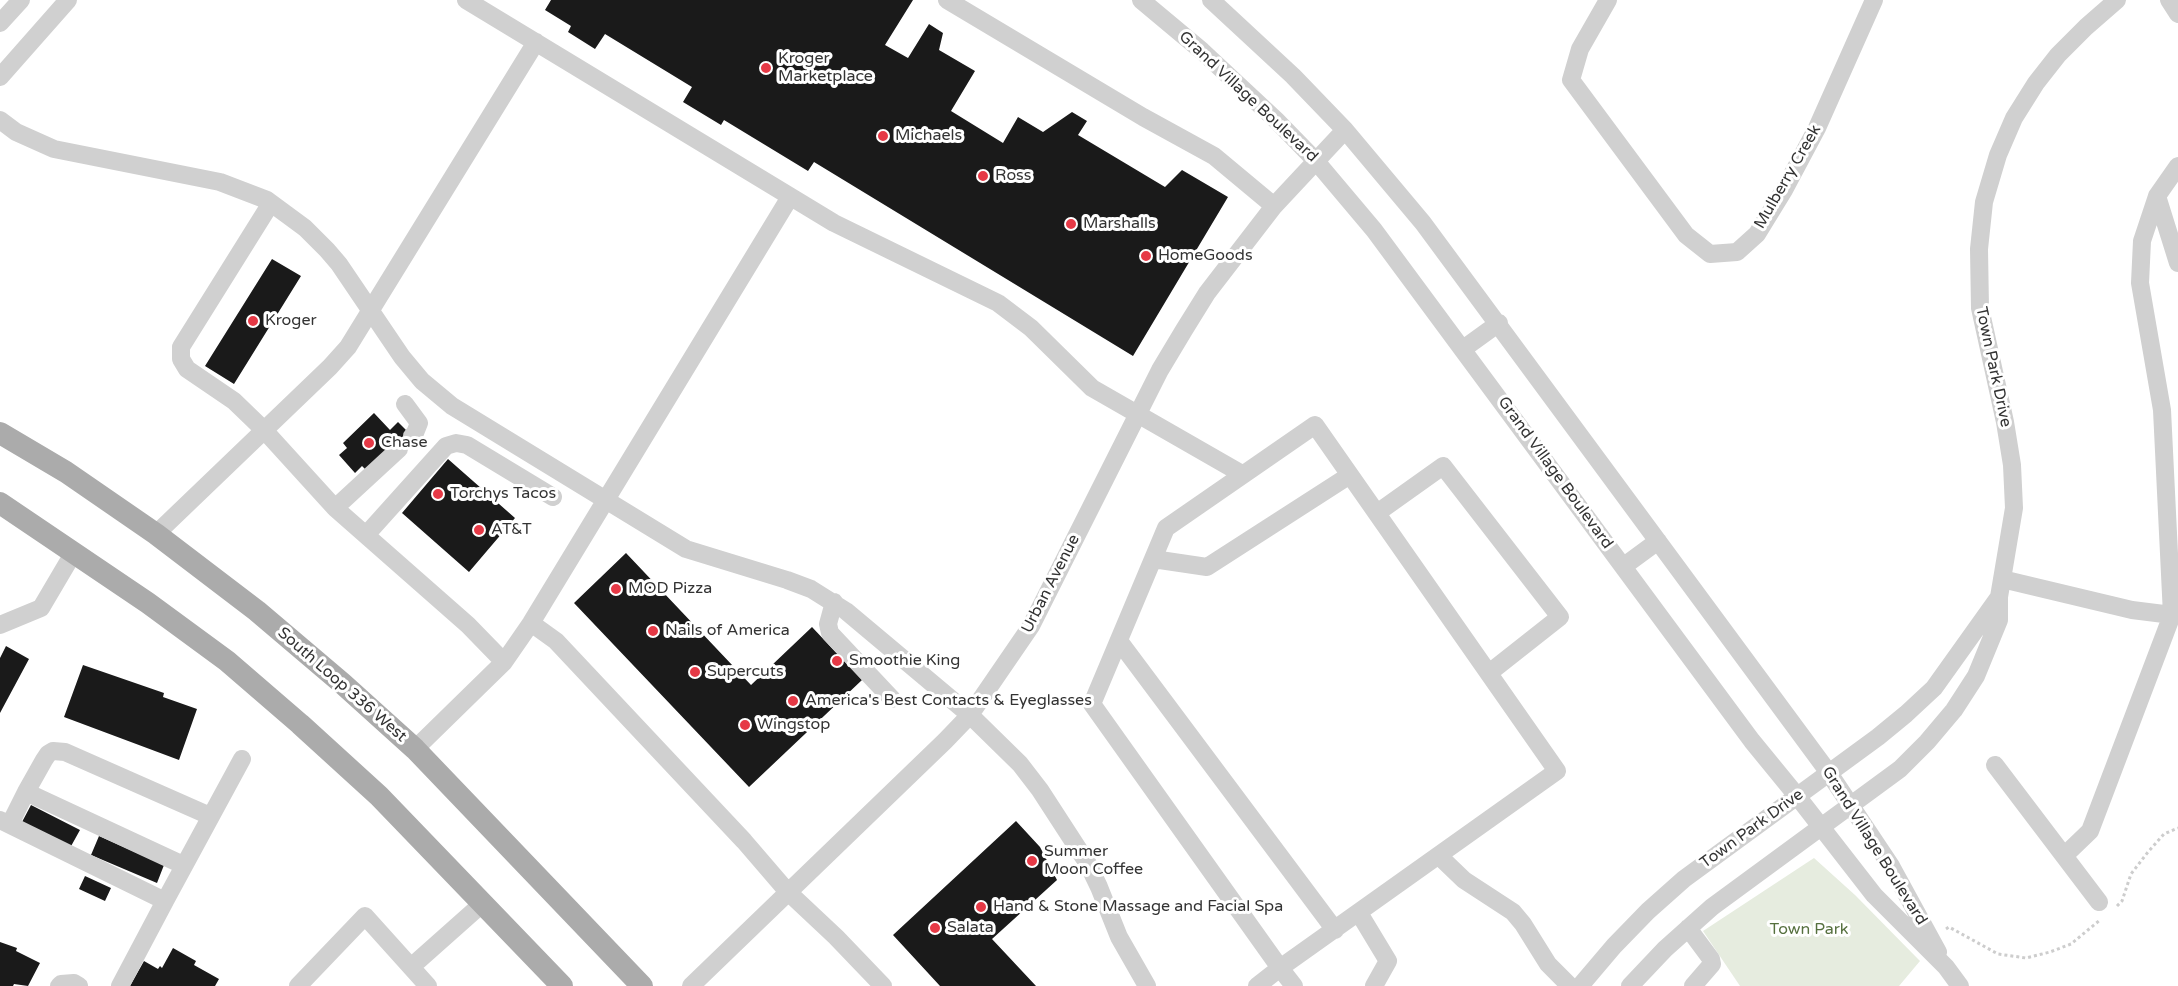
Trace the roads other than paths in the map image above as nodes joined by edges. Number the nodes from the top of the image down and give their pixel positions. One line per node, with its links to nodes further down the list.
1 (21, 0): 12 (street)
2 (68, 0): 14 (street)
3 (466, 0): 13 (street)
4 (947, 0): 22 (street)
5 (1141, 0): 17 (street, Grand Village Boulevard)
6 (1210, 0): 16 (street, Grand Village Boulevard)
7 (1608, 0): 8 (street, Mulberry Creek)
8 (1874, 0)
9 (2169, 0): 11 (street)
10 (2105, 4): 45 (street, Town Park Drive)
11 (2178, 14)
12 (0, 23)
13 (536, 42): 20 (street); 24 (street)
14 (0, 77)
15 (0, 120): 21 (street)
16 (1345, 130): 17 (street, Urban Avenue); 25 (street, Grand Village Boulevard)
17 (1315, 160): 22 (street, Urban Avenue); 26 (street, Grand Village Boulevard)
18 (2178, 166): 19 (street)
19 (2157, 195): 23 (street); 28 (street)
20 (790, 197): 29 (street); 35 (street)
21 (271, 202): 24 (street); 30 (street)
22 (1274, 207): 29 (street, Urban Avenue)
23 (2178, 263)
24 (372, 311): 30 (street); 35 (street)
25 (1499, 323): 26 (street); 41 (street, Grand Village Boulevard)
26 (1463, 349): 44 (street, Grand Village Boulevard)
27 (405, 404): 37 (street)
28 (2170, 407): 48 (street)
29 (1138, 412): 32 (street); 55 (street, Urban Avenue)
30 (264, 430): 37 (street); 39 (street)
31 (0, 433): 39 (main road, South Loop 336 West)
32 (1242, 474): 33 (street); 43 (street)
33 (1350, 475): 38 (street); 43 (street)
34 (553, 497): 40 (street)
35 (606, 500): 47 (street); 49 (street)
36 (0, 503): 42 (main road)
37 (335, 508): 40 (street)
38 (1377, 513): 53 (street); 53 (street)
39 (156, 534): 56 (main road, South Loop 336 West)
40 (366, 535): 52 (street)
41 (1658, 541): 44 (street); 59 (street, Grand Village Boulevard)
42 (74, 552): 50 (street); 71 (main road)
43 (1153, 559): 51 (street)
44 (1624, 566): 61 (street, Grand Village Boulevard)
45 (2002, 579): 46 (street, Town Park Drive); 48 (street)
46 (2000, 597): 59 (street, Town Park Drive); 62 (street, Town Park Drive)
47 (834, 602): 54 (street); 55 (street)
48 (2175, 615): 67 (street)
49 (531, 623): 52 (street); 69 (street)
50 (0, 625)
51 (1119, 641): 75 (street); 78 (street)
52 (504, 662): 56 (street)
53 (1489, 673): 66 (street)
54 (892, 699)
55 (970, 715): 69 (street, Urban Avenue); 88 (street)
56 (415, 749): 85 (main road, South Loop 336 West)
57 (242, 759): 63 (street)
58 (1995, 765): 67 (street)
59 (1829, 773): 61 (street, Town Park Drive); 62 (street, Grand Village Boulevard)
60 (26, 792): 63 (street); 64 (street); 68 (street)
61 (1797, 796): 65 (street, Grand Village Boulevard); 93 (street, Town Park Drive)
62 (1852, 806): 65 (street, Town Park Drive); 77 (street, Grand Village Boulevard)
63 (210, 816): 68 (street)
64 (5, 822): 70 (street)
65 (1822, 828): 74 (street, Town Park Drive); 77 (street, Grand Village Boulevard)
66 (1439, 856): 73 (street); 92 (street)
67 (2064, 856): 72 (street)
68 (183, 865): 70 (street)
69 (788, 891): 86 (street, Urban Avenue); 87 (street)
70 (165, 901): 81 (street)
71 (483, 903): 76 (street); 84 (main road)
72 (2106, 909)
73 (1359, 913): 75 (street); 91 (street)
74 (1688, 928): 94 (street, Town Park Drive); 95 (street)
75 (1335, 930): 78 (street)
76 (411, 967): 82 (street); 83 (street)
77 (1946, 967): 96 (street, Grand Village Boulevard)
78 (1280, 968): 89 (street); 90 (street)
79 (59, 986): 80 (street)
80 (79, 986)
81 (120, 986)
82 (298, 986)
83 (428, 986)
84 (562, 986)
85 (642, 986)
86 (690, 986)
87 (883, 986)
88 (1148, 986)
89 (1257, 986)
90 (1294, 986)
91 (1374, 986)
92 (1570, 986)
93 (1580, 986)
94 (1630, 986)
95 (1693, 986)
96 (1960, 986)

